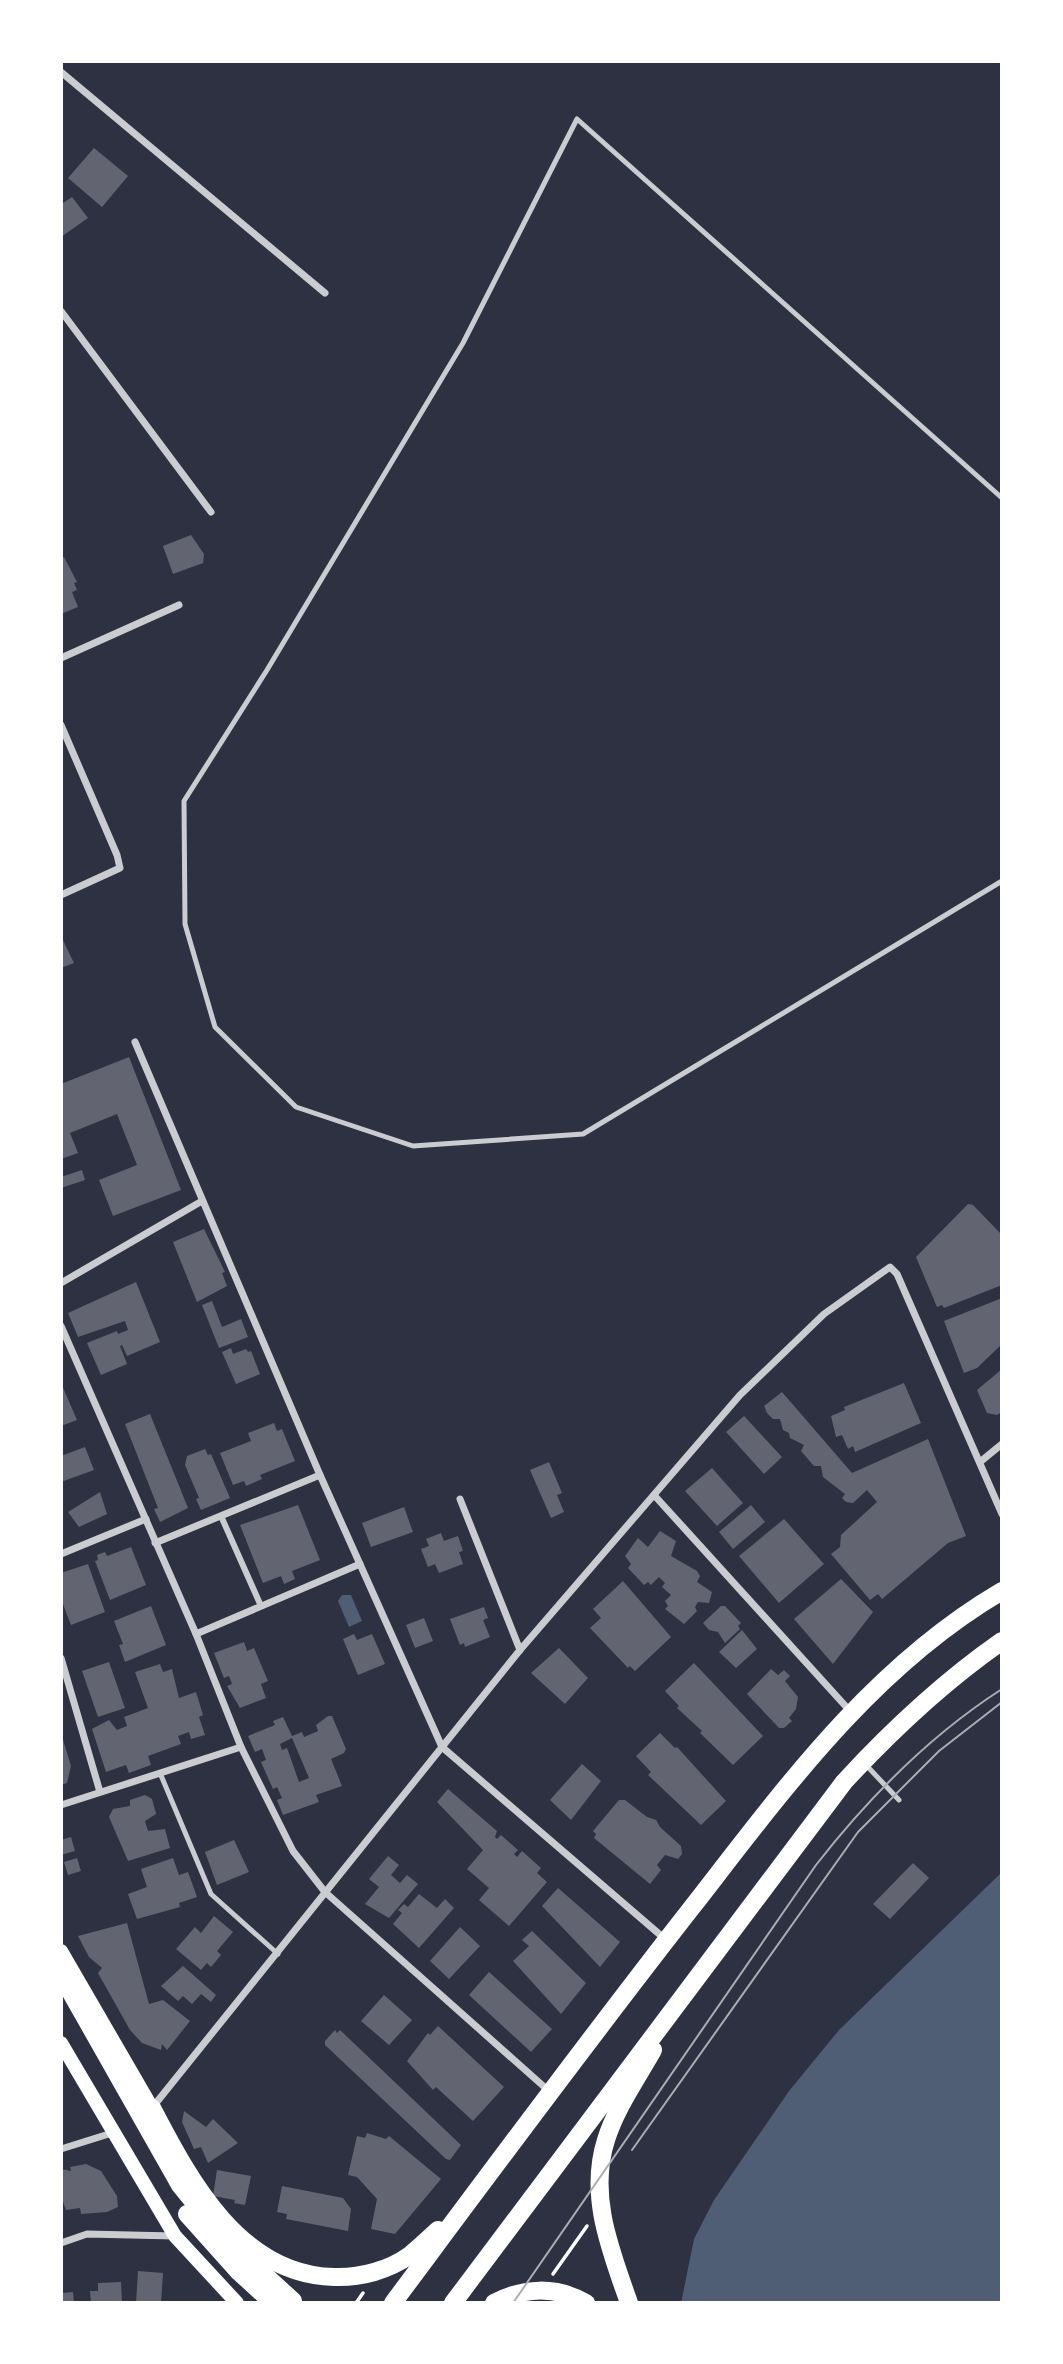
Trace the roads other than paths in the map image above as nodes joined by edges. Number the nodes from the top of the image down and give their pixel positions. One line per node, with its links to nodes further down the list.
1 (61, 72): 2 (street)
2 (325, 293)
3 (61, 311): 5 (street)
4 (1002, 498): 9 (lane)
5 (211, 512)
6 (179, 605): 7 (street)
7 (61, 658)
8 (61, 725): 10 (street)
9 (1002, 881)
10 (61, 895)
11 (135, 1042): 12 (street)
12 (202, 1201): 13 (street); 17 (street)
13 (61, 1283)
14 (61, 1326): 22 (street)
15 (1002, 1444): 16 (street)
16 (980, 1462): 18 (street); 20 (street)
17 (320, 1475): 21 (street); 25 (street)
18 (654, 1495): 30 (street); 32 (street)
19 (460, 1499): 30 (street)
20 (1002, 1514)
21 (221, 1516): 23 (street); 27 (street)
22 (145, 1519): 23 (street); 24 (street)
23 (155, 1543): 28 (street)
24 (61, 1554)
25 (360, 1564): 27 (street); 34 (street)
26 (1002, 1591): 32 (highway)
27 (261, 1606): 28 (street)
28 (196, 1634): 33 (street)
29 (1002, 1641): 35 (highway)
30 (520, 1650): 34 (street)
31 (61, 1658): 37 (street)
32 (850, 1711): 41 (highway)
33 (241, 1747): 36 (street); 40 (street)
34 (442, 1747): 40 (street); 41 (street)
35 (863, 1761): 38 (lane); 45 (highway)
36 (160, 1773): 37 (street); 43 (lane)
37 (100, 1792): 39 (street)
38 (899, 1800)
39 (61, 1805)
40 (326, 1892): 43 (street); 48 (street)
41 (666, 1940): 48 (highway)
42 (61, 1951): 49 (main road)
43 (278, 1955): 49 (street)
44 (61, 1975): 55 (highway)
45 (695, 1977): 59 (highway); 62 (highway)
46 (61, 2000): 57 (highway)
47 (61, 2043): 50 (main road)
48 (551, 2092): 52 (highway)
49 (152, 2108): 52 (highway)
50 (113, 2133): 51 (street); 53 (main road)
51 (61, 2149)
52 (467, 2204): 58 (highway)
53 (175, 2236): 54 (street); 56 (main road)
54 (61, 2243)
55 (293, 2301)
56 (237, 2303)
57 (273, 2303)
58 (393, 2303)
59 (453, 2303)
60 (494, 2303): 61 (highway)
61 (586, 2303)
62 (629, 2303)

